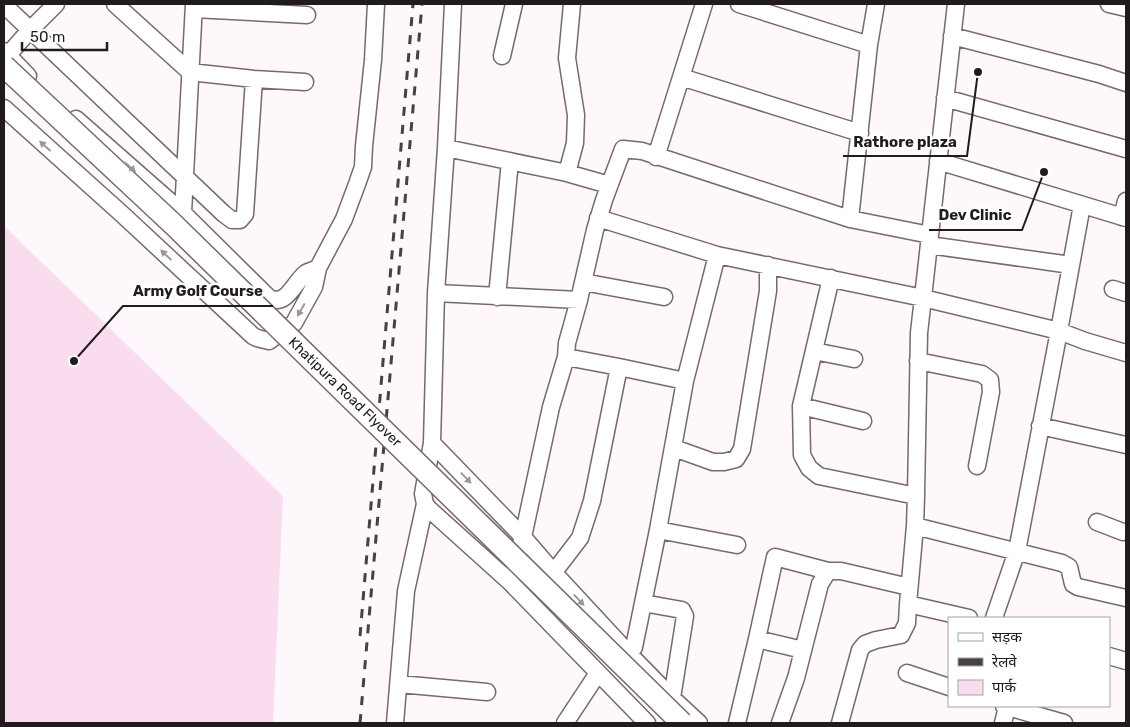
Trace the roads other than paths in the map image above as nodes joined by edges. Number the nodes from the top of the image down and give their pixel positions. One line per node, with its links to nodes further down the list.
1 (56, 4): 16 (street)
2 (376, 4): 48 (street)
3 (453, 4): 30 (street)
4 (514, 4): 19 (street)
5 (572, 4): 35 (street)
6 (704, 4): 22 (street)
7 (739, 4): 18 (street)
8 (876, 4): 18 (street)
9 (956, 4): 17 (street)
10 (1109, 4): 14 (street)
11 (4, 5): 16 (street)
12 (121, 6): 21 (street)
13 (194, 6): 15 (street); 21 (street)
14 (1126, 8)
15 (307, 15)
16 (30, 30): 20 (street); 36 (street)
17 (952, 36): 25 (street); 27 (street)
18 (869, 45): 29 (street)
19 (502, 56)
20 (5, 57): 40 (street, one-way to 40); 107 (main road, Khatipura Road Flyover, bridge)
21 (190, 72): 23 (street); 36 (street)
22 (681, 78): 29 (street); 32 (street)
23 (254, 79): 24 (street); 36 (street)
24 (306, 82)
25 (1126, 83)
26 (4, 86): 106 (main road, Khatipura Road Flyover)
27 (945, 98): 31 (street); 34 (street)
28 (4, 108): 48 (street, one-way to 28)
29 (860, 133): 43 (street)
30 (446, 148): 33 (street); 51 (street)
31 (1126, 149)
32 (656, 157): 37 (street); 43 (street)
33 (510, 161): 35 (street); 52 (street)
34 (938, 161): 39 (street); 44 (street)
35 (567, 173): 37 (street)
36 (184, 176): 40 (street)
37 (609, 185): 41 (street)
38 (1126, 201): 42 (street)
39 (1082, 205): 42 (street); 47 (street)
40 (183, 213): 48 (street)
41 (598, 218): 45 (street); 50 (street)
42 (1124, 218)
43 (850, 219): 44 (street)
44 (929, 240): 47 (street); 54 (street)
45 (717, 255): 46 (street); 63 (street)
46 (768, 265): 49 (street); 69 (street)
47 (1071, 265): 56 (street)
48 (318, 268)
49 (831, 278): 54 (street); 57 (street)
50 (583, 282): 53 (street); 55 (street)
51 (436, 293): 52 (street); 67 (street)
52 (497, 297): 55 (street)
53 (664, 297)
54 (923, 298): 56 (street); 61 (street)
55 (579, 300): 59 (street)
56 (1060, 331): 58 (street); 66 (street)
57 (814, 351): 60 (street); 64 (street)
58 (1126, 353)
59 (566, 358): 62 (street); 77 (street)
60 (854, 359)
61 (918, 361): 70 (street); 71 (street)
62 (619, 366): 63 (street); 81 (street)
63 (685, 380): 69 (street)
64 (802, 406): 65 (street); 71 (street)
65 (863, 421)
66 (1040, 426): 68 (street); 79 (street)
67 (432, 443): 72 (street); 77 (street, one-way to 77)
68 (1126, 445)
69 (674, 448): 75 (street)
70 (976, 466)
71 (916, 496): 74 (street)
72 (425, 504): 82 (street); 97 (street)
73 (1097, 522): 76 (street)
74 (915, 526): 79 (street); 83 (street)
75 (658, 530): 78 (street); 86 (street)
76 (1125, 530)
77 (523, 537): 81 (street); 82 (street)
78 (737, 546)
79 (1017, 551): 84 (street); 89 (street)
80 (828, 571): 83 (street); 90 (street); 91 (street)
81 (554, 573): 85 (street); 92 (street, one-way to 92)
82 (510, 582): 85 (street)
83 (909, 587): 87 (street)
84 (1126, 598)
85 (530, 602): 95 (street)
86 (643, 603): 92 (street); 100 (street)
87 (908, 604): 88 (street); 111 (street)
88 (964, 617)
89 (994, 617)
90 (757, 639): 91 (street); 109 (street)
91 (803, 650): 110 (street)
92 (629, 654): 100 (street)
93 (1110, 656): 94 (street)
94 (1126, 661)
95 (598, 673): 104 (street); 105 (street)
96 (907, 673): 98 (street)
97 (399, 684): 99 (street); 103 (street)
98 (948, 687)
99 (487, 692)
100 (672, 698): 108 (street)
101 (1006, 707): 112 (street)
102 (1009, 707): 113 (street)
103 (395, 723)
104 (565, 723)
105 (647, 723)
106 (663, 723)
107 (682, 723)
108 (699, 723)
109 (737, 723)
110 (780, 723)
111 (840, 723)
112 (1003, 723)
113 (1064, 723)

